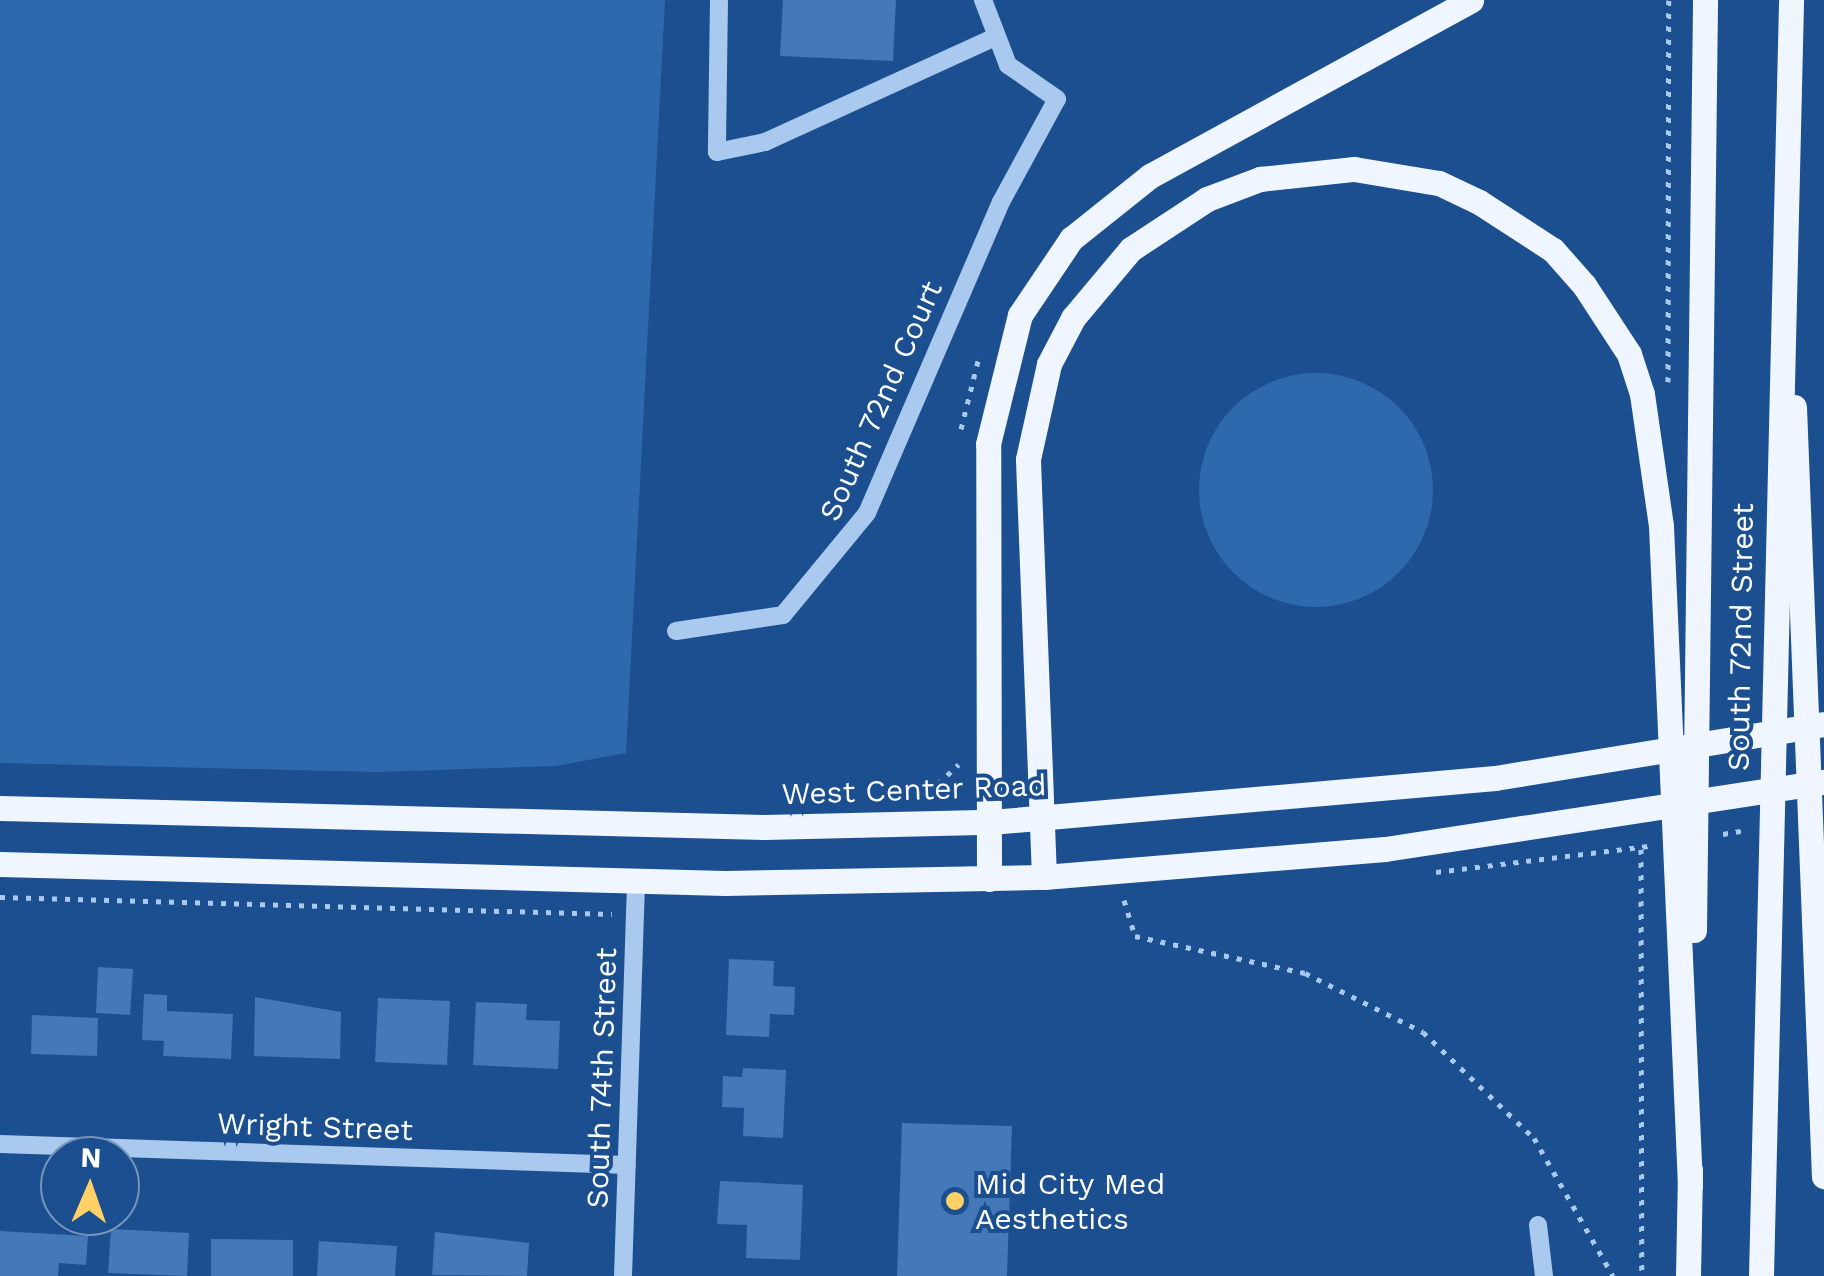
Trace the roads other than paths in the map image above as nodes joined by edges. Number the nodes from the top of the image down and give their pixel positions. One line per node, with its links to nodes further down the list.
1 (719, 0): 6 (street)
2 (982, 0): 6 (street)
3 (1471, 0): 13 (main road)
4 (1705, 0): 21 (main road, South 72nd Street)
5 (1791, 0): 7 (main road, South 72nd Street)
6 (993, 38): 8 (street, South 72nd Court)
7 (1786, 159): 20 (main road); 26 (main road, South 72nd Street)
8 (676, 631)
9 (1824, 724): 12 (main road, West Center Road)
10 (1824, 782): 15 (main road)
11 (0, 808): 13 (main road, West Center Road)
12 (1040, 820): 13 (main road, West Center Road); 15 (main road); 21 (main road)
13 (991, 822): 16 (main road)
14 (0, 864): 17 (main road)
15 (1044, 877): 16 (main road)
16 (989, 879): 17 (main road)
17 (636, 881): 19 (street, South 74th Street)
18 (0, 1144): 19 (street, Wright Street)
19 (627, 1165): 23 (street, South 74th Street)
20 (1824, 1176)
21 (1690, 1184): 25 (main road, South 72nd Street)
22 (1538, 1225): 24 (street)
23 (623, 1276)
24 (1544, 1276)
25 (1688, 1276)
26 (1762, 1276)

